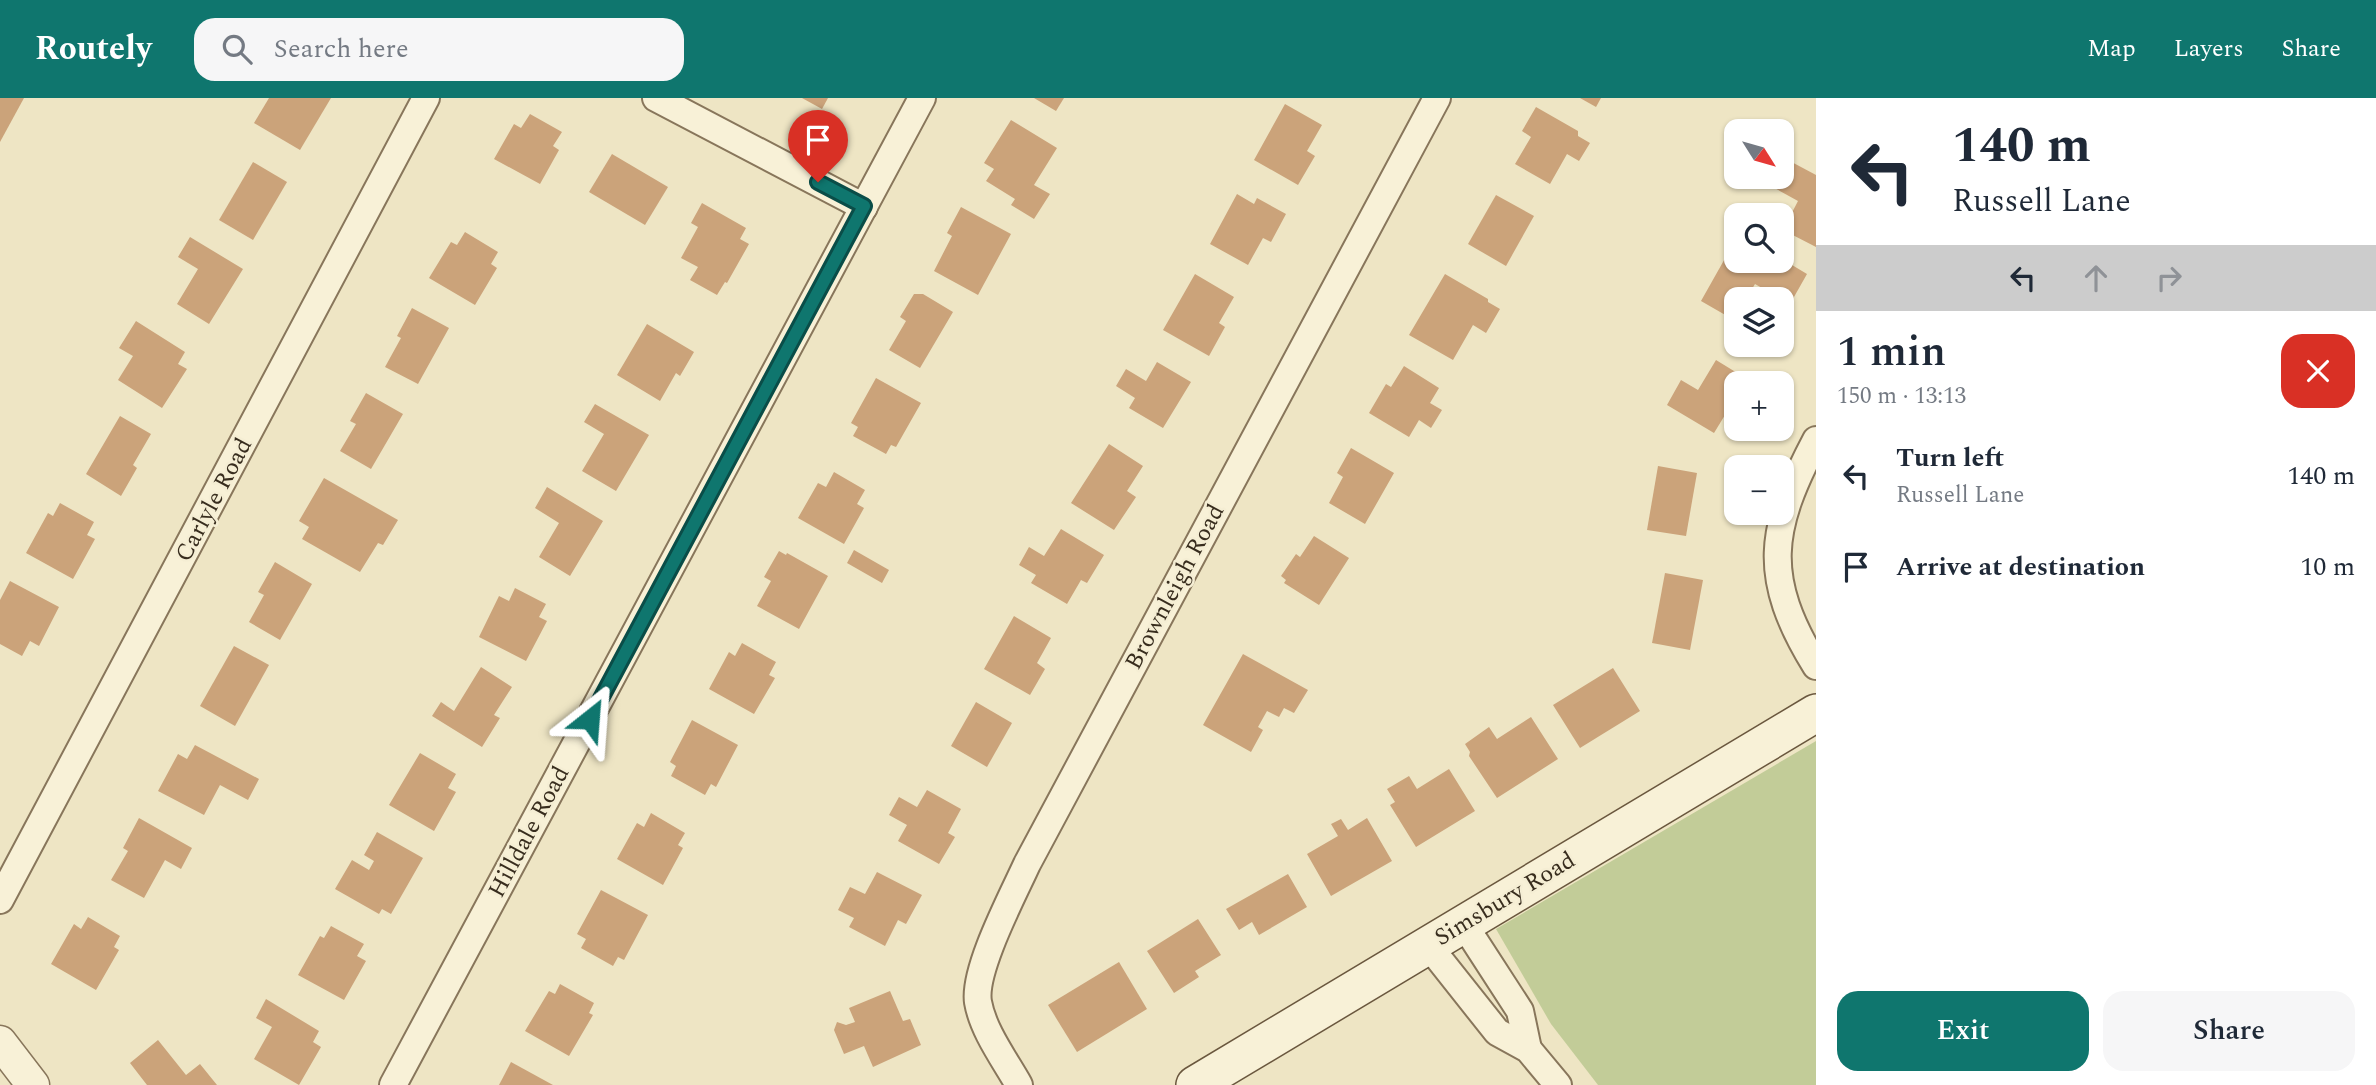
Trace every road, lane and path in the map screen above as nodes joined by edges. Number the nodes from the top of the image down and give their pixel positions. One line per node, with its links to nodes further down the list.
1 (426, 98): 9 (street, Carlyle Road)
2 (656, 98): 5 (street)
3 (922, 98): 5 (street, Hilldale Road)
4 (1437, 98): 16 (street, Brownleigh Road)
5 (864, 206): 15 (street, Hilldale Road)
6 (1816, 440): 7 (street)
7 (1816, 666)
8 (1816, 713): 10 (main road, Simsbury Road)
9 (0, 900)
10 (1464, 923): 11 (main road, Simsbury Road); 13 (street)
11 (1429, 945): 13 (street); 17 (main road, Simsbury Road)
12 (0, 1042): 14 (street)
13 (1528, 1049): 18 (street)
14 (33, 1085)
15 (393, 1085)
16 (1020, 1085)
17 (1195, 1085)
18 (1558, 1085)

